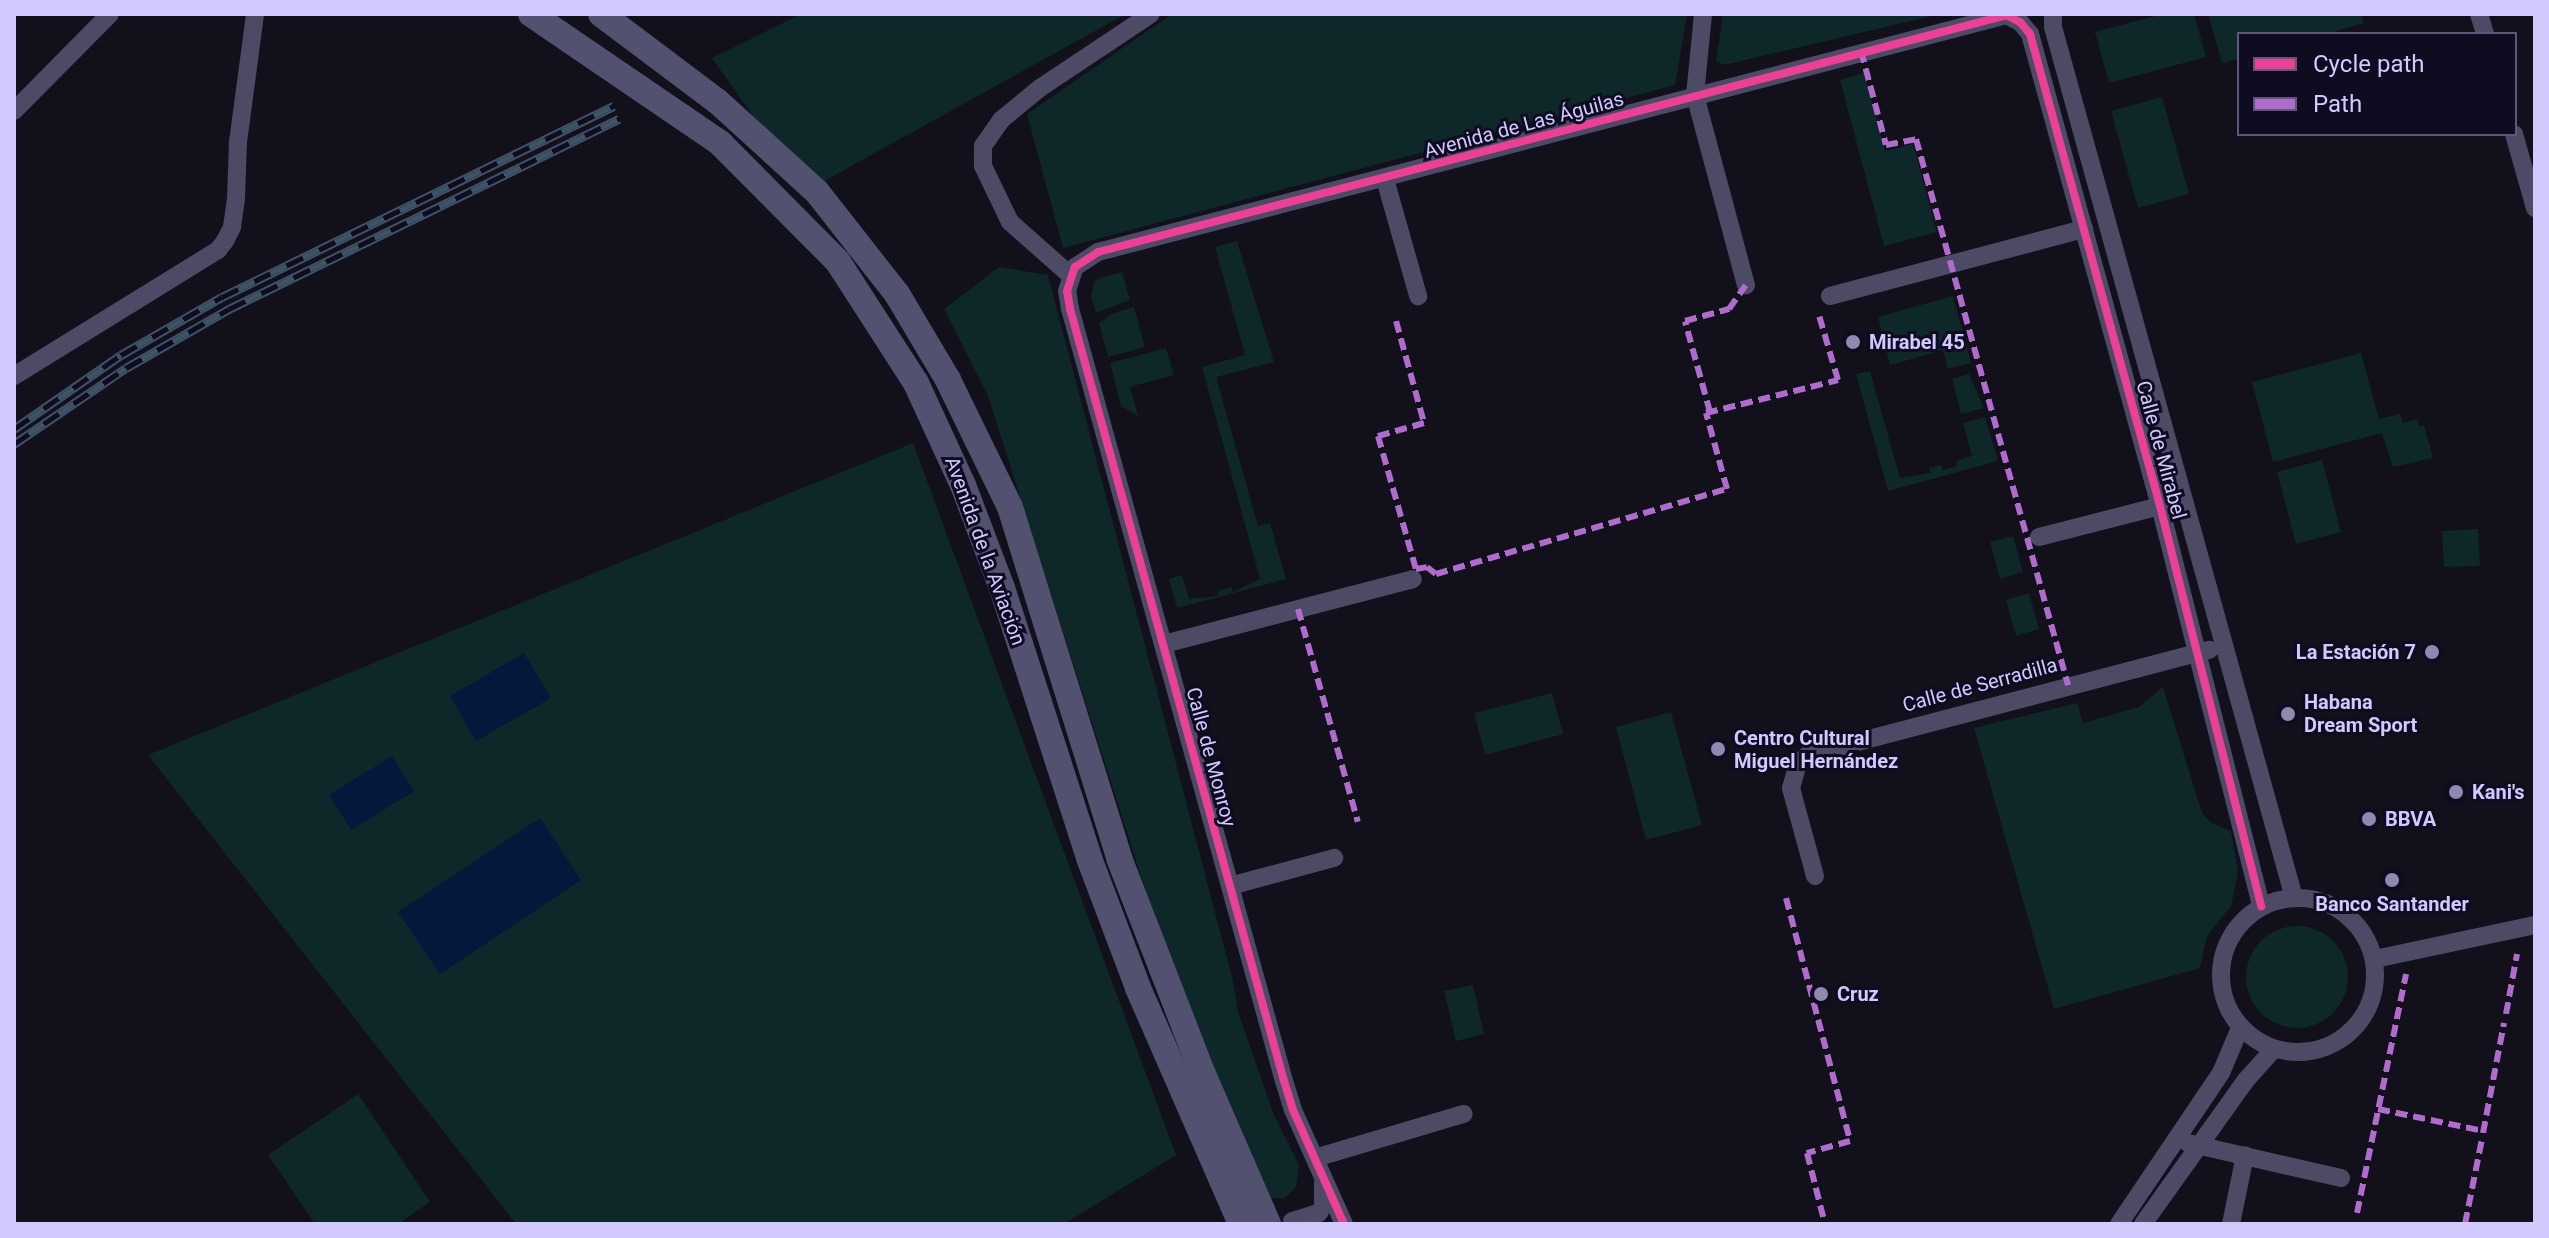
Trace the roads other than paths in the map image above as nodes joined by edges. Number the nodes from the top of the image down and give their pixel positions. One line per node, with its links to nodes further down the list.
1 (110, 14): 10 (street)
2 (255, 14): 19 (street)
3 (531, 14): 42 (main road, Avenida de la Aviación)
4 (601, 14): 42 (main road, Avenida de la Aviación)
5 (1151, 14): 15 (street)
6 (1703, 14): 9 (street)
7 (2053, 14): 24 (street, Calle de Mirabel)
8 (2008, 15): 9 (street, Avenida de Las Águilas); 14 (street, Calle de Mirabel)
9 (1695, 95): 12 (street, Avenida de Las Águilas); 16 (street)
10 (14, 111)
11 (2515, 136): 13 (street)
12 (1385, 179): 15 (street, Avenida de Las Águilas); 17 (street)
13 (2535, 208)
14 (2084, 229): 18 (street); 20 (street, Calle de Mirabel)
15 (1069, 283): 23 (street, Calle de Monroy)
16 (1746, 285)
17 (1418, 296)
18 (1830, 296)
19 (14, 376)
20 (2160, 506): 21 (street, Calle de Mirabel); 25 (street, Calle de Mirabel)
21 (2039, 537)
22 (1413, 579): 23 (street)
23 (1164, 644): 28 (street, Calle de Monroy)
24 (2224, 646): 25 (street); 29 (street, Calle de Mirabel)
25 (2198, 653): 27 (street, Calle de Serradilla); 30 (street, Calle de Mirabel)
26 (1334, 858): 28 (street)
27 (1815, 876)
28 (1230, 886): 39 (street, Calle de Monroy)
29 (2294, 898): 30 (street); 32 (street)
30 (2261, 906): 33 (street)
31 (2535, 925): 32 (street)
32 (2375, 959): 34 (street)
33 (2240, 1028): 34 (street); 37 (street)
34 (2273, 1050): 36 (street)
35 (1464, 1114): 39 (street)
36 (2199, 1143): 37 (street); 38 (street); 45 (street)
37 (2171, 1146): 44 (street)
38 (2245, 1155): 41 (street); 46 (street)
39 (1315, 1158): 40 (street, Calle de Monroy)
40 (1323, 1176): 42 (street); 43 (street, Calle de Monroy)
41 (2341, 1178)
42 (1270, 1223)
43 (1344, 1224)
44 (2119, 1224)
45 (2143, 1224)
46 (2231, 1224)

